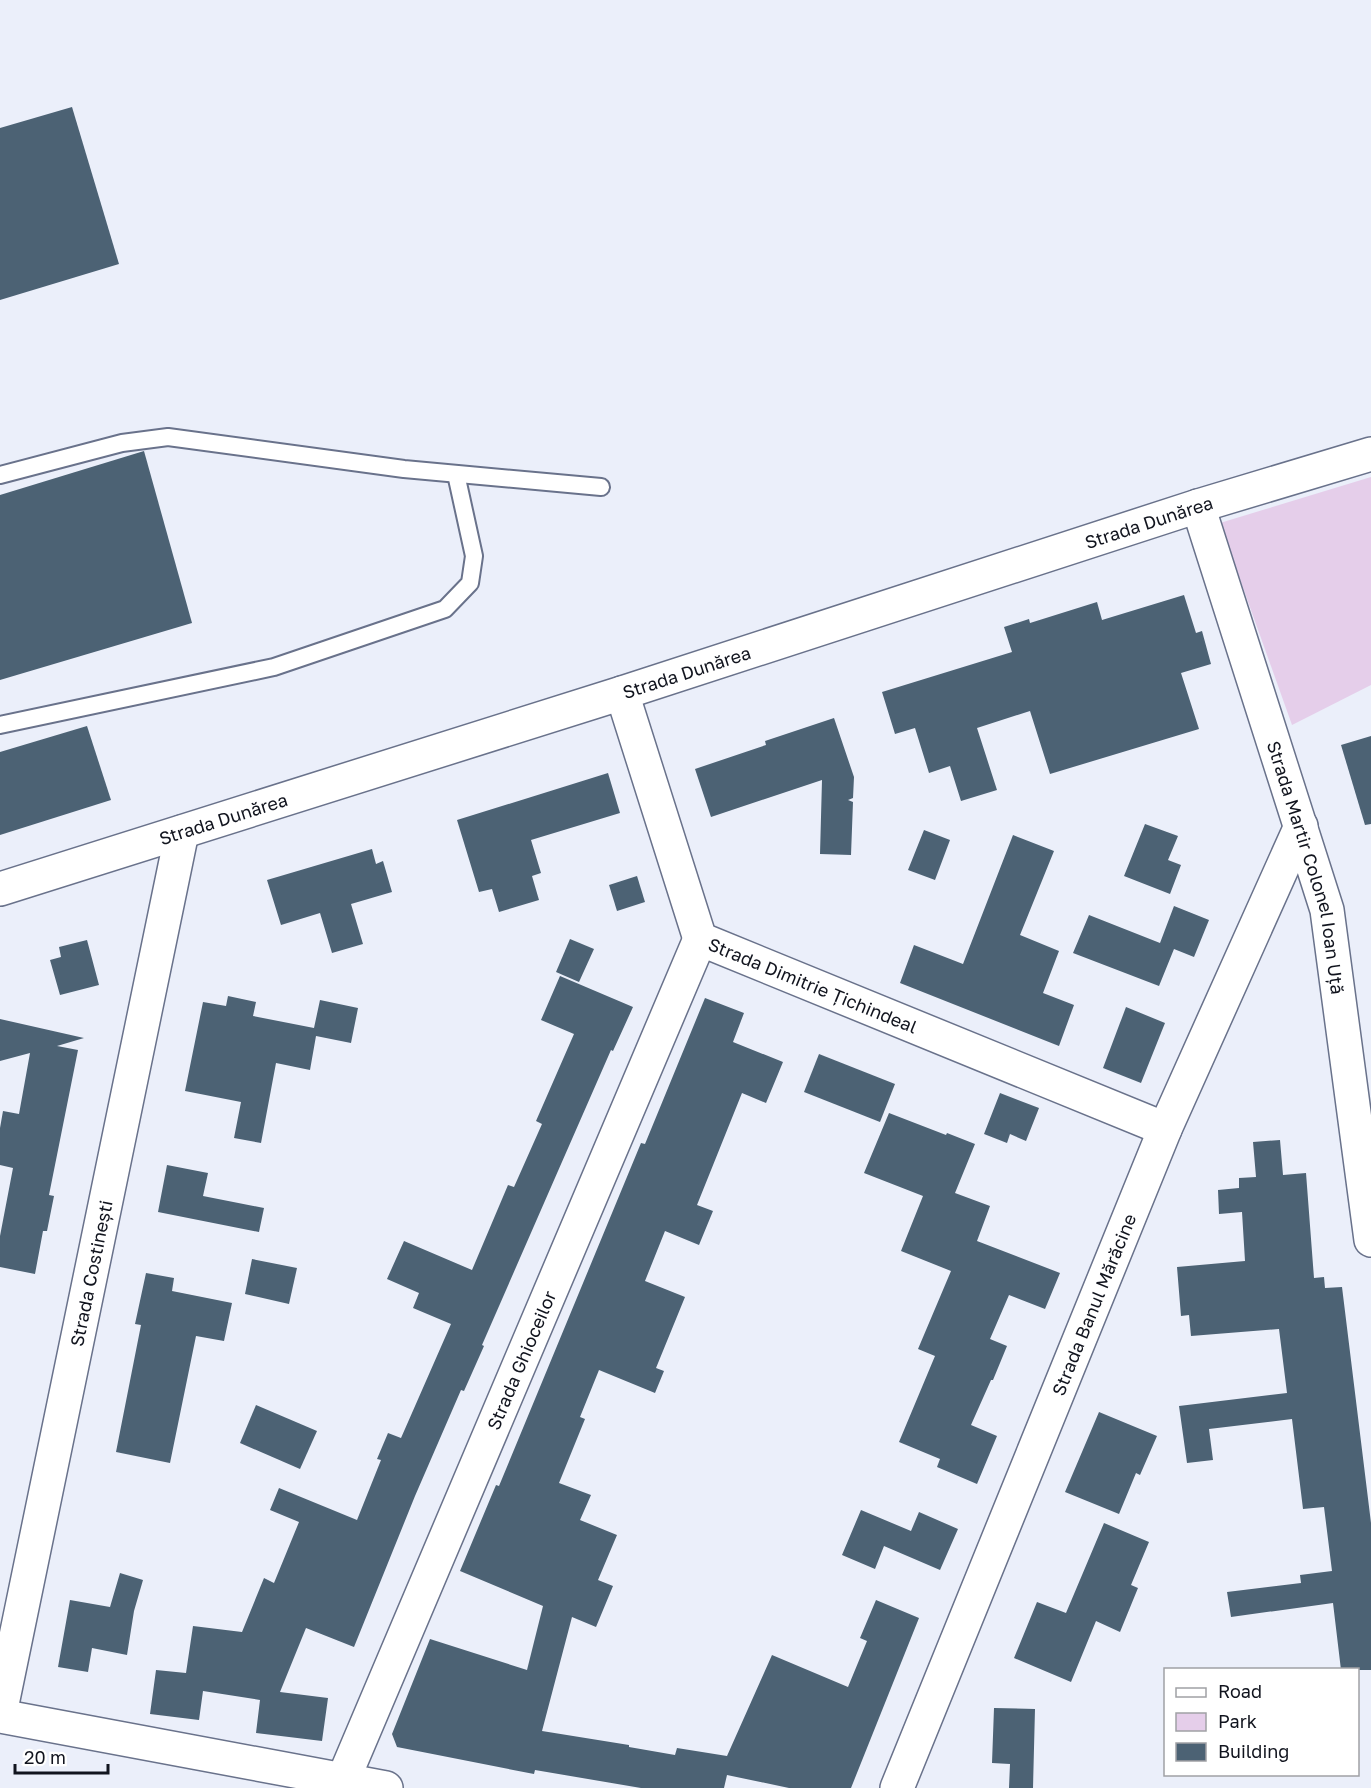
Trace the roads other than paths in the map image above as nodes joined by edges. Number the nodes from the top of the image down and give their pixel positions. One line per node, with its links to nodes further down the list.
1 (1371, 454): 5 (street, Strada Dunărea)
2 (456, 474): 3 (lane); 4 (lane); 7 (lane)
3 (0, 475)
4 (601, 487)
5 (1198, 506): 6 (street, Strada Dunărea); 8 (street, Strada Martir Colonel Ioan Uță)
6 (622, 693): 9 (street, Strada Dunărea); 11 (street, Strada Dimitrie Țichindeal)
7 (0, 725)
8 (1301, 826): 12 (street, Strada Banul Mărăcine); 13 (street, Strada Martir Colonel Ioan Uță)
9 (182, 832): 10 (street, Strada Dunărea); 14 (street, Strada Costinești)
10 (0, 888)
11 (700, 939): 12 (street, Strada Dimitrie Țichindeal); 15 (street, Strada Ghioceilor)
12 (1165, 1130): 17 (street, Strada Banul Mărăcine)
13 (1371, 1240)
14 (0, 1715): 15 (street)
15 (343, 1780): 16 (street)
16 (386, 1788)
17 (897, 1788)

